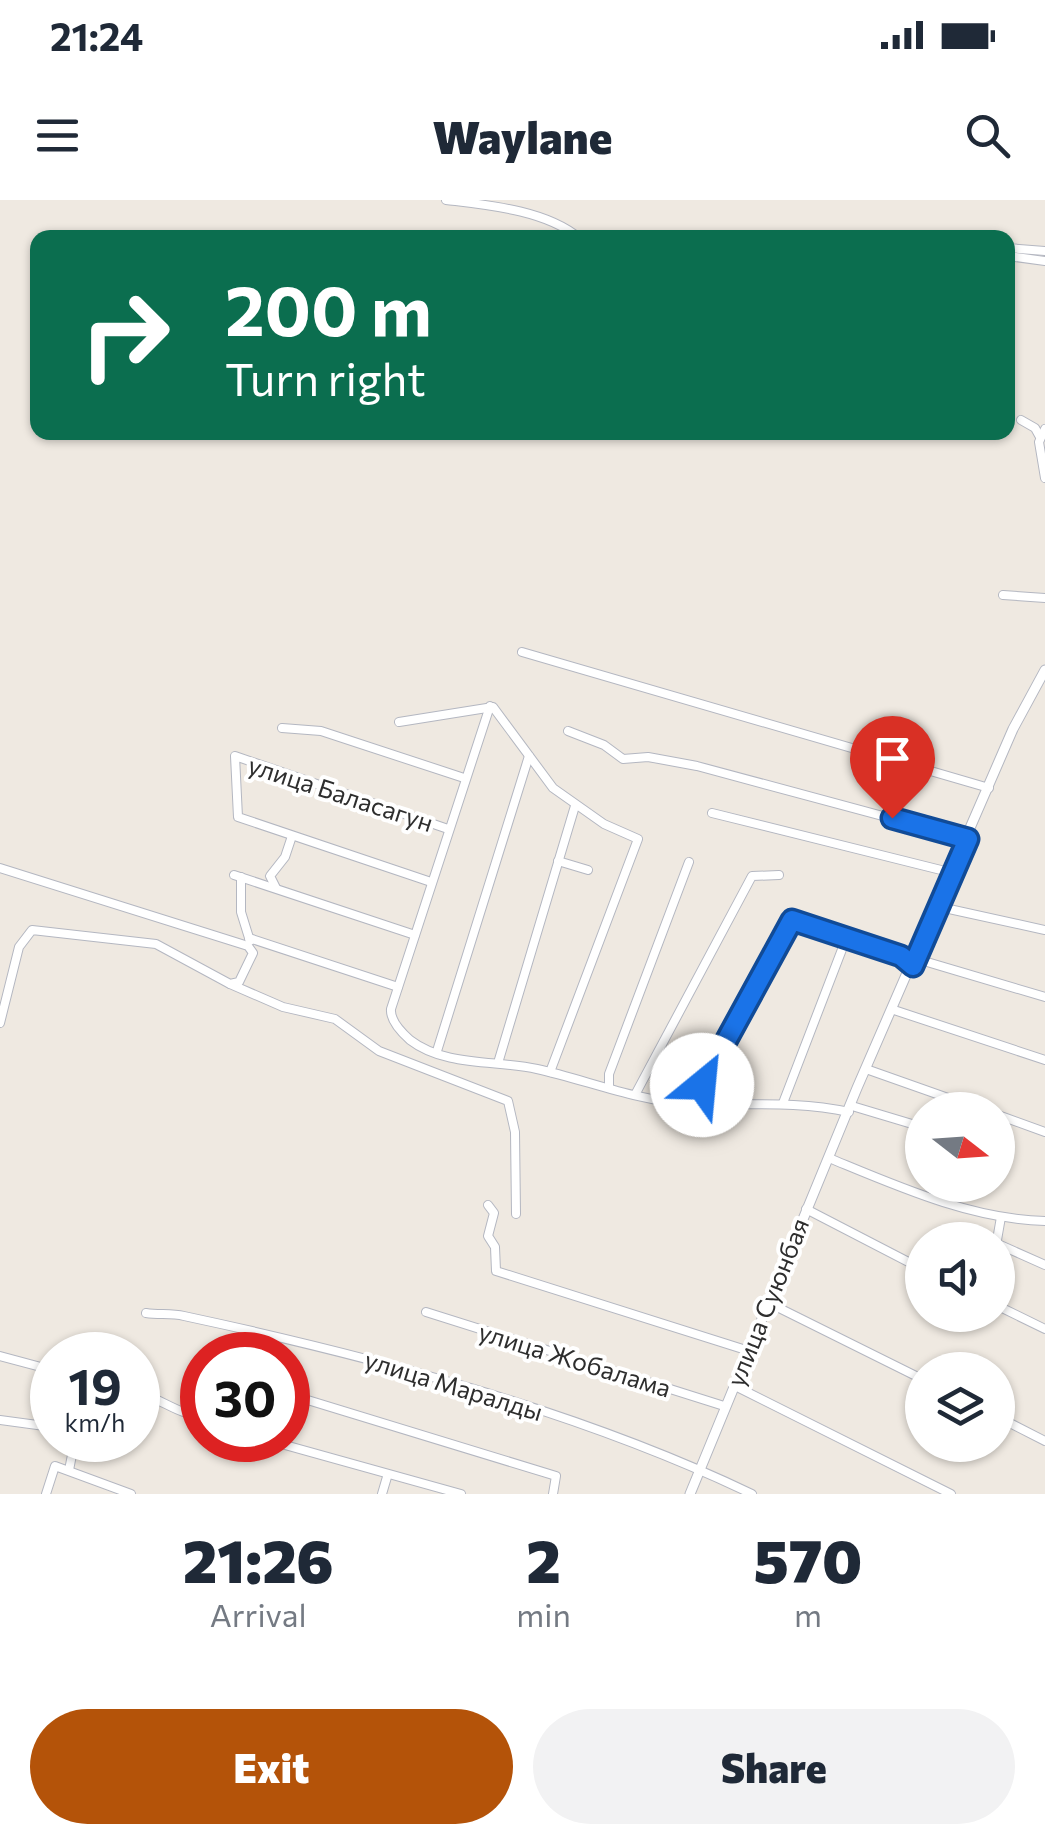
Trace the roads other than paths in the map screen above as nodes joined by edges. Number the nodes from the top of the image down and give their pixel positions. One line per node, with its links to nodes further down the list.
1 (446, 200): 2 (street)
2 (565, 230)
3 (1015, 249): 4 (street)
4 (1045, 252)
5 (1015, 257): 6 (street)
6 (1045, 261)
7 (1020, 420): 8 (street)
8 (1042, 433): 9 (street)
9 (1043, 454): 10 (street)
10 (1043, 474)
11 (1003, 594): 12 (street)
12 (1045, 598)
13 (522, 652): 21 (street)
14 (1045, 670): 21 (street)
15 (490, 706): 16 (street); 19 (street); 20 (street)
16 (399, 722)
17 (282, 728): 20 (street)
18 (568, 731): 26 (street)
19 (529, 756): 22 (street); 51 (street)
20 (464, 778): 24 (street)
21 (990, 788): 26 (street)
22 (575, 806): 27 (street); 55 (street)
23 (712, 814): 33 (street)
24 (448, 829): 25 (street, улица Баласагун); 35 (street)
25 (292, 836): 35 (street); 36 (street)
26 (968, 839): 33 (street)
27 (558, 861): 29 (street); 32 (street)
28 (689, 862): 56 (street)
29 (576, 866): 31 (street); 32 (street)
30 (0, 868): 42 (street)
31 (588, 870)
32 (554, 872): 53 (street)
33 (953, 873): 37 (street)
34 (779, 876): 58 (street)
35 (431, 882): 39 (street)
36 (277, 889): 39 (street); 40 (street)
37 (940, 906): 38 (street); 43 (street, улица Суюнбая)
38 (1045, 930)
39 (415, 936): 46 (street)
40 (248, 938): 42 (street); 46 (street)
41 (846, 938): 43 (street); 59 (street); 60 (street)
42 (252, 948): 44 (street)
43 (915, 962): 48 (street); 49 (street, улица Суюнбая)
44 (247, 970): 45 (street); 47 (street)
45 (230, 984): 47 (street); 50 (street)
46 (398, 987): 51 (street)
47 (256, 994): 68 (street)
48 (1045, 997)
49 (894, 1010): 52 (street); 54 (street, улица Суюнбая)
50 (0, 1023)
51 (437, 1051): 53 (street)
52 (1045, 1060)
53 (498, 1063): 55 (street)
54 (866, 1069): 57 (street); 61 (street, улица Суюнбая)
55 (550, 1072): 56 (street)
56 (609, 1086): 58 (street)
57 (931, 1092)
58 (636, 1093): 60 (street)
59 (783, 1103): 60 (street); 61 (street)
60 (695, 1104)
61 (850, 1109): 63 (street); 65 (street, улица Суюнбая)
62 (1015, 1122): 64 (street)
63 (905, 1123)
64 (1045, 1132)
65 (829, 1158): 67 (street, улица Суюнбая); 69 (street)
66 (488, 1205): 80 (street)
67 (806, 1208): 73 (street); 75 (street, улица Суюнбая)
68 (516, 1214)
69 (1002, 1217): 70 (street); 71 (street)
70 (1045, 1221)
71 (1001, 1222)
72 (1015, 1251): 74 (street)
73 (905, 1260)
74 (1045, 1265)
75 (766, 1302): 80 (street, улица Суюнбая); 83 (street)
76 (426, 1312): 86 (street, улица Жобалама)
77 (146, 1313): 93 (street, улица Маралды)
78 (1015, 1314): 79 (street)
79 (1045, 1329)
80 (746, 1350): 84 (street, улица Суюнбая)
81 (0, 1356): 82 (street)
82 (30, 1364)
83 (905, 1372)
84 (733, 1385): 86 (street, улица Суюнбая); 103 (street)
85 (310, 1401): 100 (street)
86 (724, 1406): 93 (street, улица Суюнбая)
87 (0, 1420): 88 (street)
88 (30, 1424)
89 (1015, 1426): 90 (street)
90 (1045, 1441)
91 (310, 1453): 95 (street)
92 (71, 1462): 94 (street)
93 (700, 1469): 101 (street, улица Суюнбая); 102 (street, улица Маралды)
94 (69, 1470): 96 (street); 97 (street)
95 (388, 1476): 98 (street); 99 (street)
96 (46, 1494)
97 (132, 1494)
98 (382, 1494)
99 (461, 1494)
100 (554, 1494)
101 (690, 1494)
102 (752, 1494)
103 (951, 1494)

